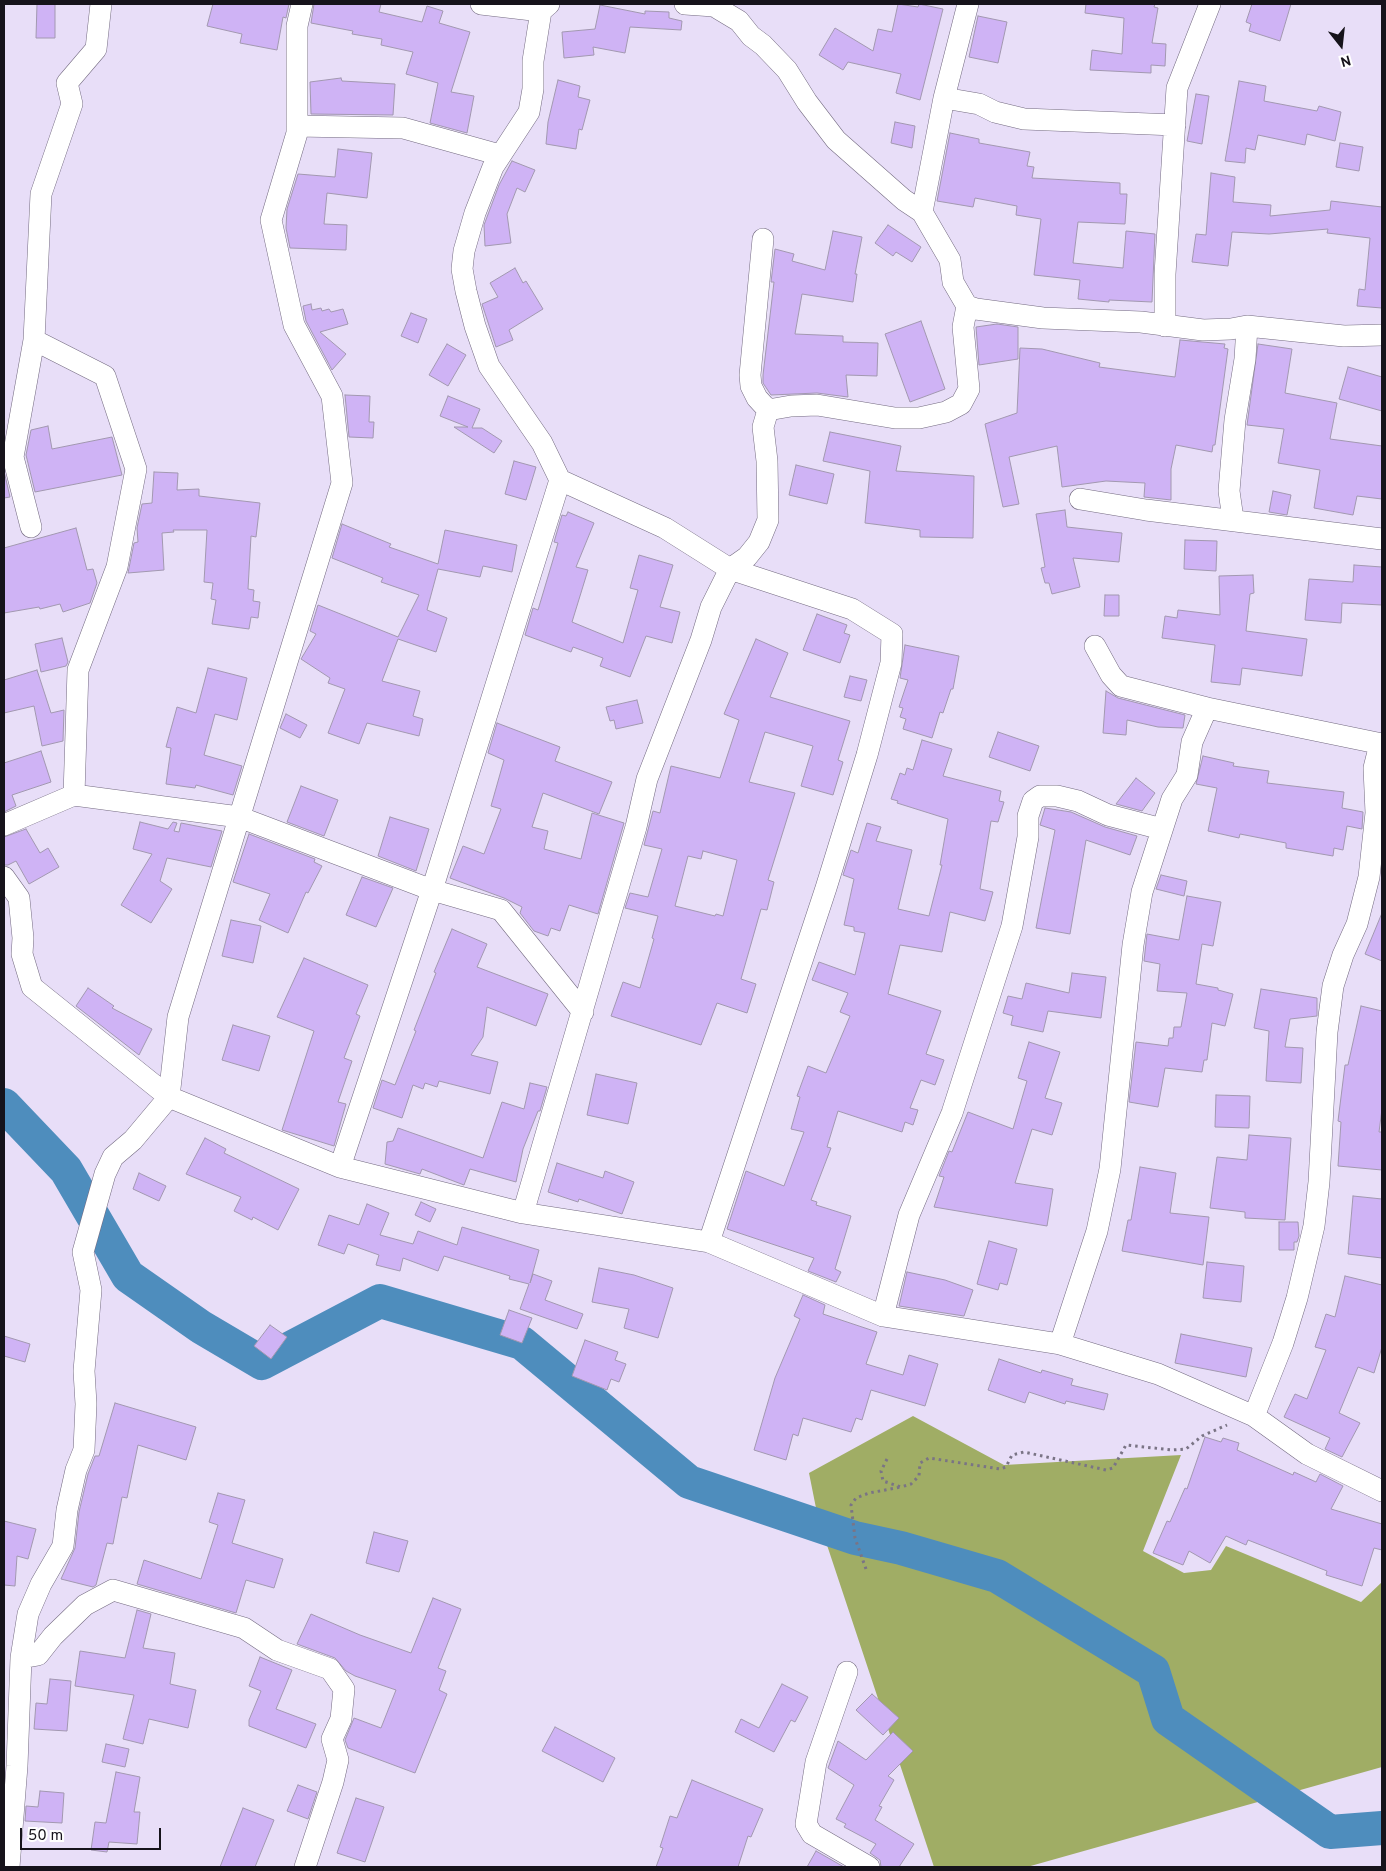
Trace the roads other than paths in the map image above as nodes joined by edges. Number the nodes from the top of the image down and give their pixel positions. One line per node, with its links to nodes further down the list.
1 (101, 4): 18 (street)
2 (302, 4): 10 (street)
3 (481, 4): 7 (street)
4 (685, 4): 12 (street)
5 (968, 4): 8 (street)
6 (1210, 4): 9 (street)
7 (545, 7): 11 (street)
8 (944, 98): 9 (street); 12 (street)
9 (1175, 125): 15 (street)
10 (296, 126): 11 (street); 30 (street)
11 (500, 155): 20 (street)
12 (922, 212): 14 (street)
13 (764, 239): 19 (street)
14 (967, 306): 15 (street); 19 (street)
15 (1165, 326): 16 (street)
16 (1247, 326): 17 (street); 22 (street)
17 (1382, 335)
18 (34, 340): 23 (street); 29 (street)
19 (768, 410): 25 (street)
20 (560, 480): 25 (street); 34 (street)
21 (1080, 499): 22 (street)
22 (1234, 519): 24 (street)
23 (31, 527)
24 (1382, 539)
25 (730, 569): 35 (street); 39 (street)
26 (1095, 646): 27 (street)
27 (1208, 708): 28 (street); 32 (street)
28 (1381, 744): 42 (street)
29 (74, 795): 30 (street); 31 (street)
30 (239, 817): 34 (street); 36 (street)
31 (4, 825)
32 (1162, 829): 40 (street); 41 (street)
33 (4, 877): 36 (street)
34 (432, 890): 35 (street); 37 (street)
35 (583, 1012): 38 (street)
36 (169, 1097): 37 (street); 44 (street)
37 (340, 1167): 38 (street)
38 (523, 1213): 39 (street)
39 (709, 1242): 40 (street)
40 (883, 1316): 41 (street)
41 (1060, 1344): 42 (street)
42 (1254, 1416): 43 (street)
43 (1382, 1491)
44 (21, 1658): 46 (street); 47 (street)
45 (847, 1672): 48 (street)
46 (9, 1867)
47 (305, 1867)
48 (869, 1867)

